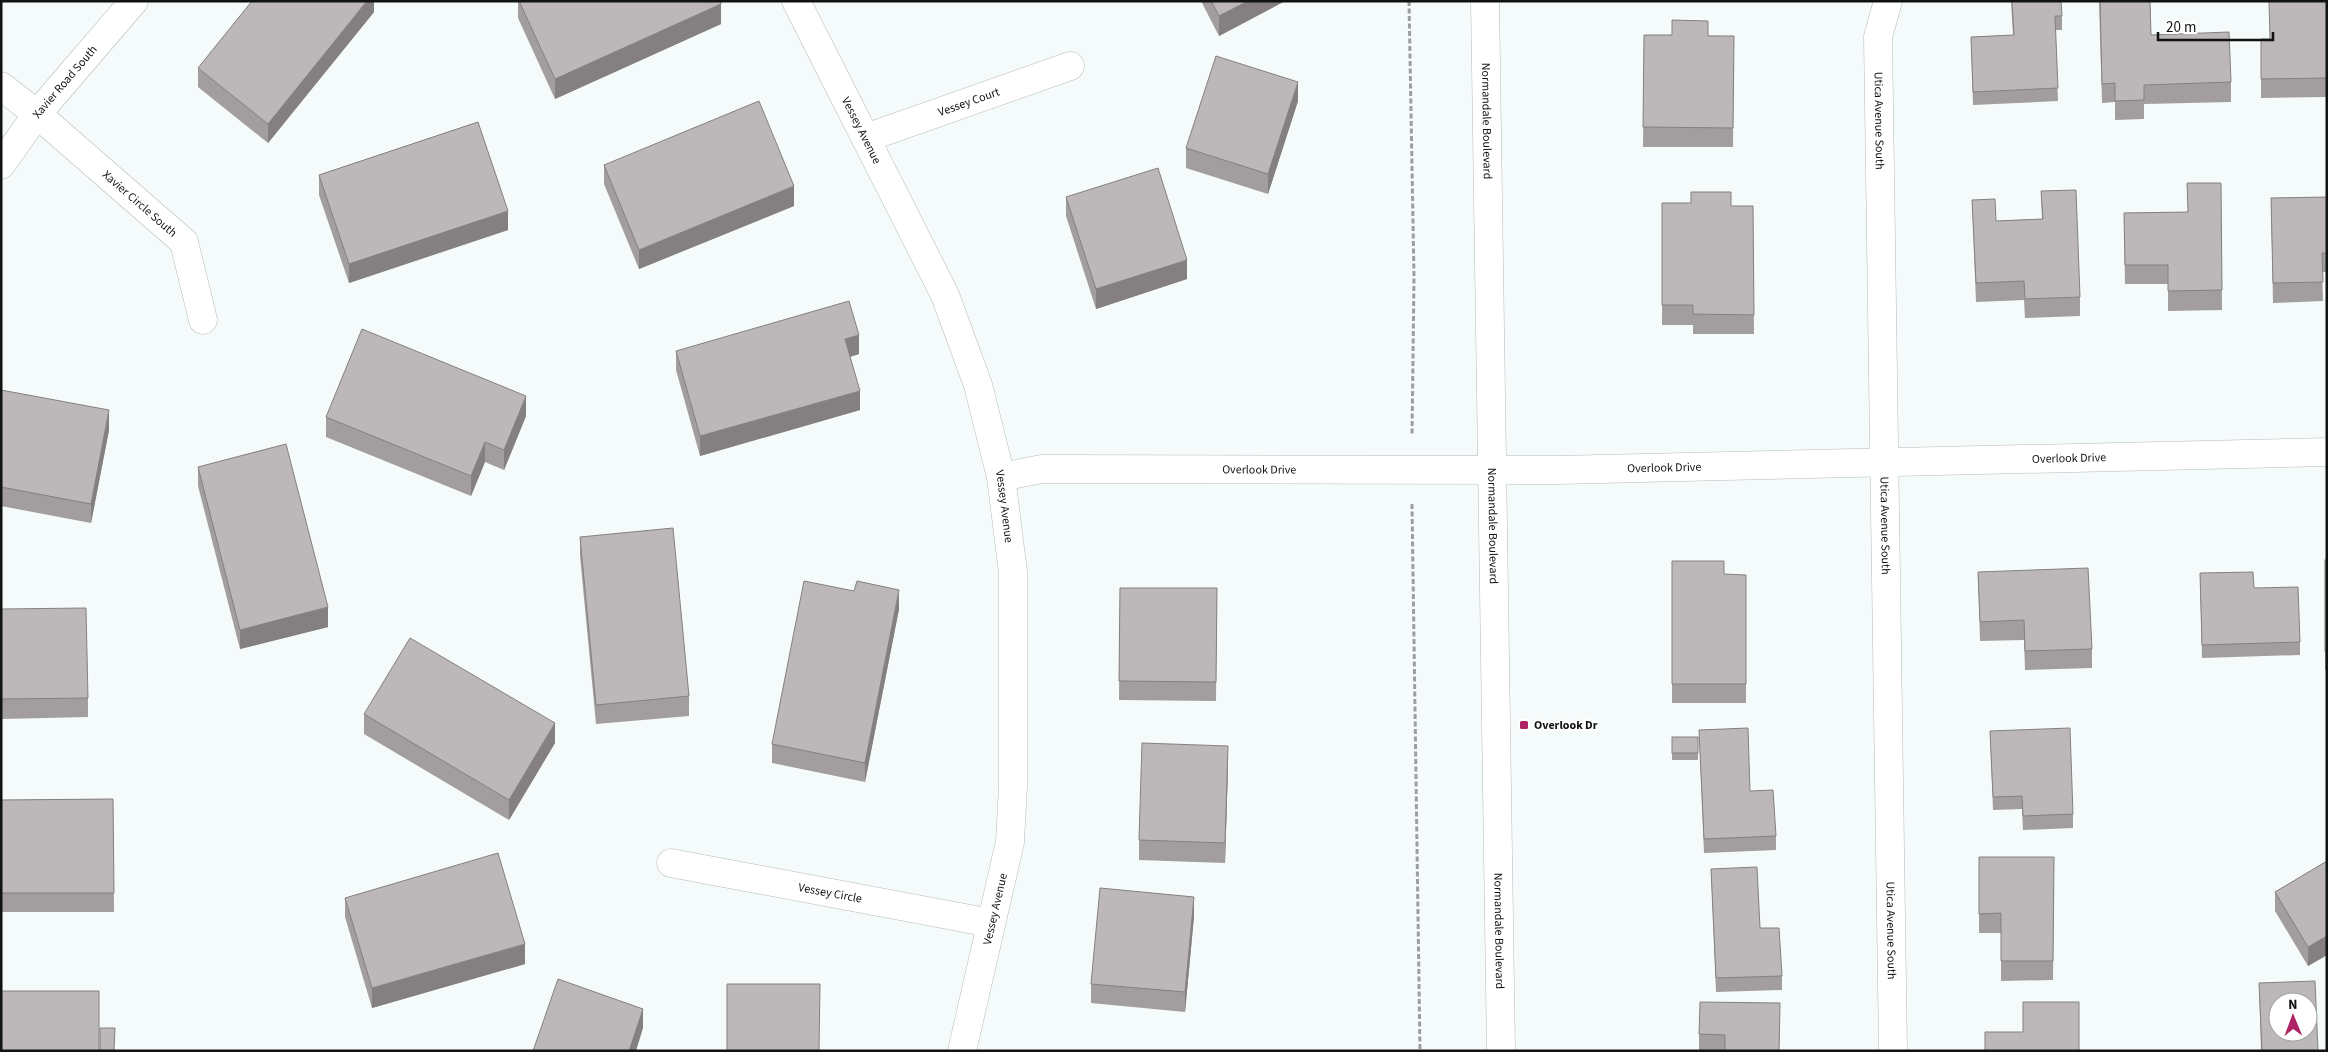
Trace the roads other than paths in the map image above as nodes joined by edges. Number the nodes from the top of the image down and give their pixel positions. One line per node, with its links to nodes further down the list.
1 (134, 1): 7 (street, Xavier Road South)
2 (796, 1): 8 (street, Vessey Avenue)
3 (1485, 1): 13 (street, Normandale Boulevard)
4 (1888, 1): 12 (street, Utica Avenue South)
5 (1070, 66): 8 (street, Vessey Court)
6 (1, 86): 7 (street, Xavier Circle South)
7 (37, 114): 9 (street, Xavier Road South); 10 (street, Xavier Circle South)
8 (866, 138): 14 (street, Vessey Avenue)
9 (1, 165)
10 (203, 320)
11 (2327, 452): 12 (street, Overlook Drive)
12 (1884, 463): 13 (street, Overlook Drive); 19 (street, Utica Avenue South)
13 (1493, 470): 14 (street, Overlook Drive); 18 (street, Normandale Boulevard)
14 (1001, 477): 16 (street, Vessey Avenue)
15 (671, 863): 16 (street, Vessey Circle)
16 (991, 923): 17 (street, Vessey Avenue)
17 (962, 1051)
18 (1501, 1051)
19 (1893, 1051)

